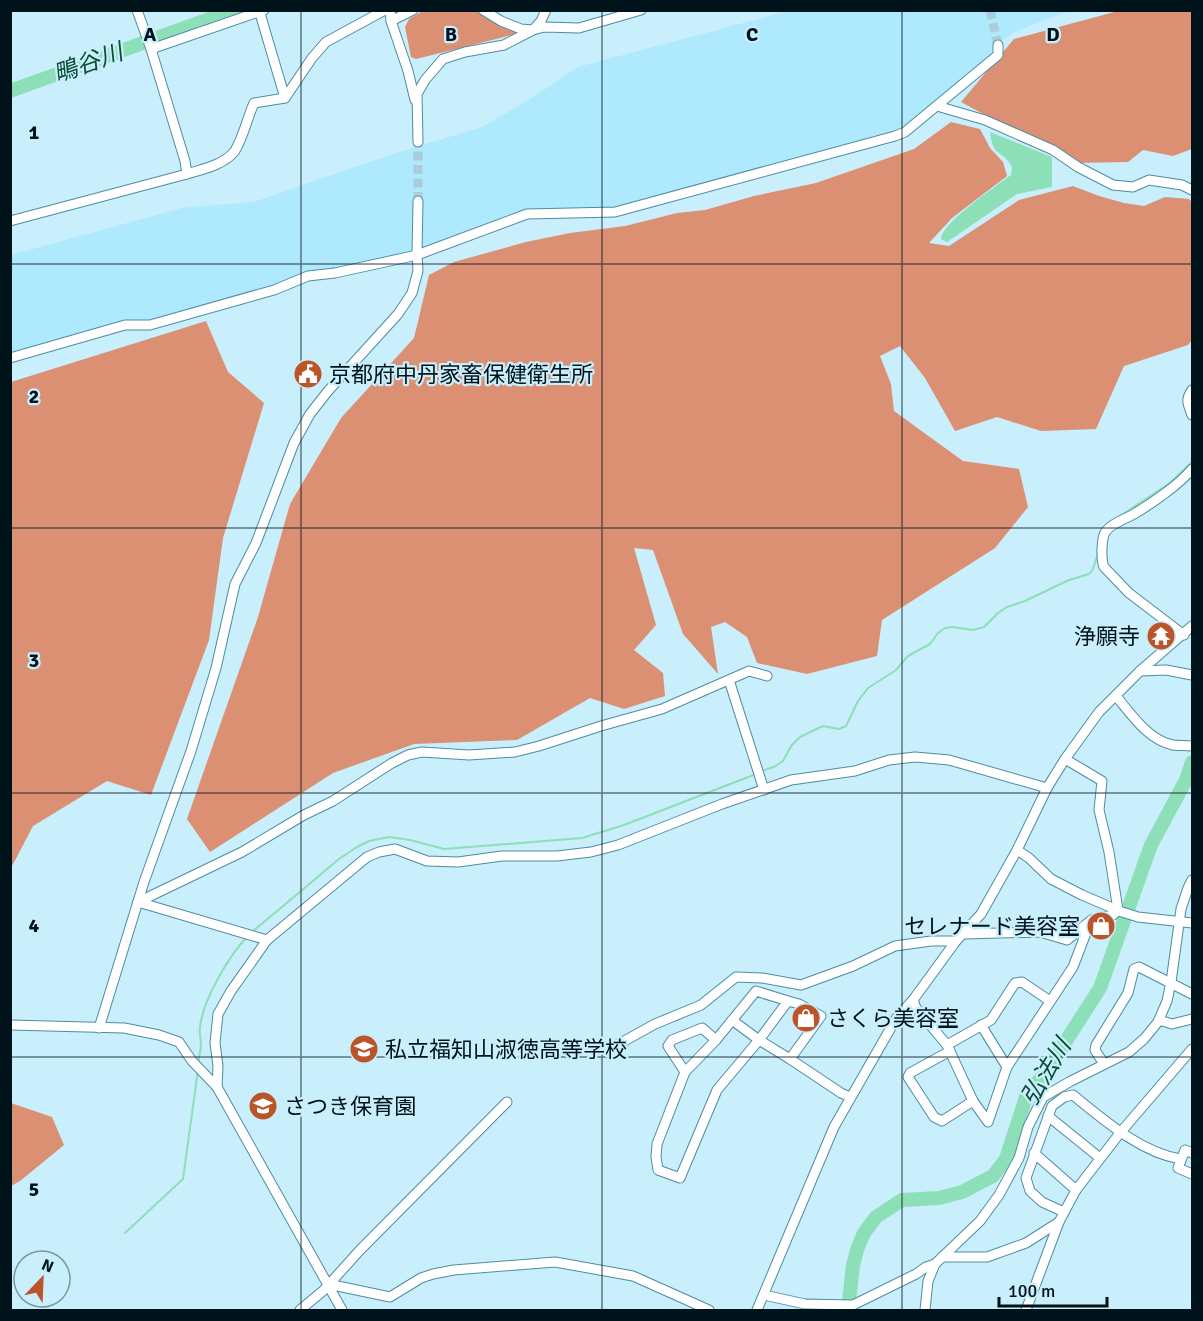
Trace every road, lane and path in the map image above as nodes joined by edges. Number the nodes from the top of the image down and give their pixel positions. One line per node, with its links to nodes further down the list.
1 (137, 10): 12 (street)
2 (385, 10): 13 (street)
3 (390, 10): 9 (street)
4 (413, 10): 9 (street)
5 (483, 10): 10 (street)
6 (546, 10): 10 (street)
7 (641, 10): 10 (street)
8 (261, 11): 12 (street); 13 (street)
9 (391, 21): 15 (street)
10 (533, 30): 15 (street)
11 (998, 45): 14 (street)
12 (151, 49): 17 (street)
13 (285, 98): 17 (street)
14 (937, 106): 18 (street); 21 (street)
15 (417, 110): 16 (street)
16 (418, 142)
17 (187, 174): 20 (street)
18 (1192, 190)
19 (418, 201): 21 (street)
20 (10, 221)
21 (417, 255): 22 (street); 39 (street)
22 (10, 358)
23 (1192, 390): 24 (street)
24 (1192, 415)
25 (1191, 474): 27 (street)
26 (1192, 626): 27 (street)
27 (1184, 635): 28 (street)
28 (1140, 671): 29 (street); 32 (street)
29 (1192, 675)
30 (767, 676): 31 (street)
31 (729, 680): 36 (street); 39 (street)
32 (1116, 696): 33 (street); 34 (street)
33 (1192, 745)
34 (1065, 759): 35 (street); 40 (street)
35 (1047, 788): 36 (street); 37 (street)
36 (764, 790): 45 (street)
37 (1017, 850): 40 (street); 44 (street)
38 (1192, 880): 42 (street)
39 (138, 902): 45 (street); 56 (street)
40 (1124, 912): 41 (street); 42 (street)
41 (1091, 920): 44 (street); 50 (street)
42 (1179, 921): 43 (street); 46 (street)
43 (1192, 922)
44 (960, 938): 48 (street); 59 (street)
45 (267, 940): 66 (street)
46 (1171, 982): 47 (street); 53 (street); 63 (street)
47 (1192, 994)
48 (913, 1000): 60 (street); 67 (street)
49 (788, 1001): 52 (street); 58 (street); 62 (street)
50 (1050, 1001): 55 (street); 64 (street)
51 (1192, 1019): 53 (street)
52 (732, 1020): 57 (street); 58 (street)
53 (1159, 1020): 63 (street)
54 (10, 1025): 56 (street)
55 (981, 1025): 60 (street); 64 (street)
56 (99, 1028): 66 (street)
57 (716, 1040): 65 (street); 65 (street)
58 (759, 1040): 62 (street); 65 (street)
59 (617, 1045)
60 (948, 1048): 68 (street); 68 (street)
61 (1192, 1049): 71 (street)
62 (790, 1059): 67 (street)
63 (1104, 1064): 80 (street)
64 (1007, 1067): 68 (street)
65 (685, 1072)
66 (218, 1086): 81 (street)
67 (850, 1097): 82 (street)
68 (973, 1101)
69 (507, 1102): 81 (street)
70 (1048, 1116): 71 (street); 72 (street); 74 (street)
71 (1120, 1133): 74 (street); 75 (street)
72 (1034, 1153): 77 (street); 78 (street)
73 (1192, 1153): 75 (street)
74 (1100, 1158): 77 (street)
75 (1180, 1159): 76 (street)
76 (1192, 1174)
77 (1076, 1190): 78 (street)
78 (1064, 1212): 79 (street)
79 (1059, 1222): 80 (street); 88 (street)
80 (939, 1260): 82 (street); 87 (street)
81 (328, 1284): 83 (street); 84 (street); 85 (street)
82 (764, 1295): 86 (street)
83 (300, 1311)
84 (342, 1311)
85 (709, 1311)
86 (757, 1311)
87 (924, 1311)
88 (1026, 1311)

